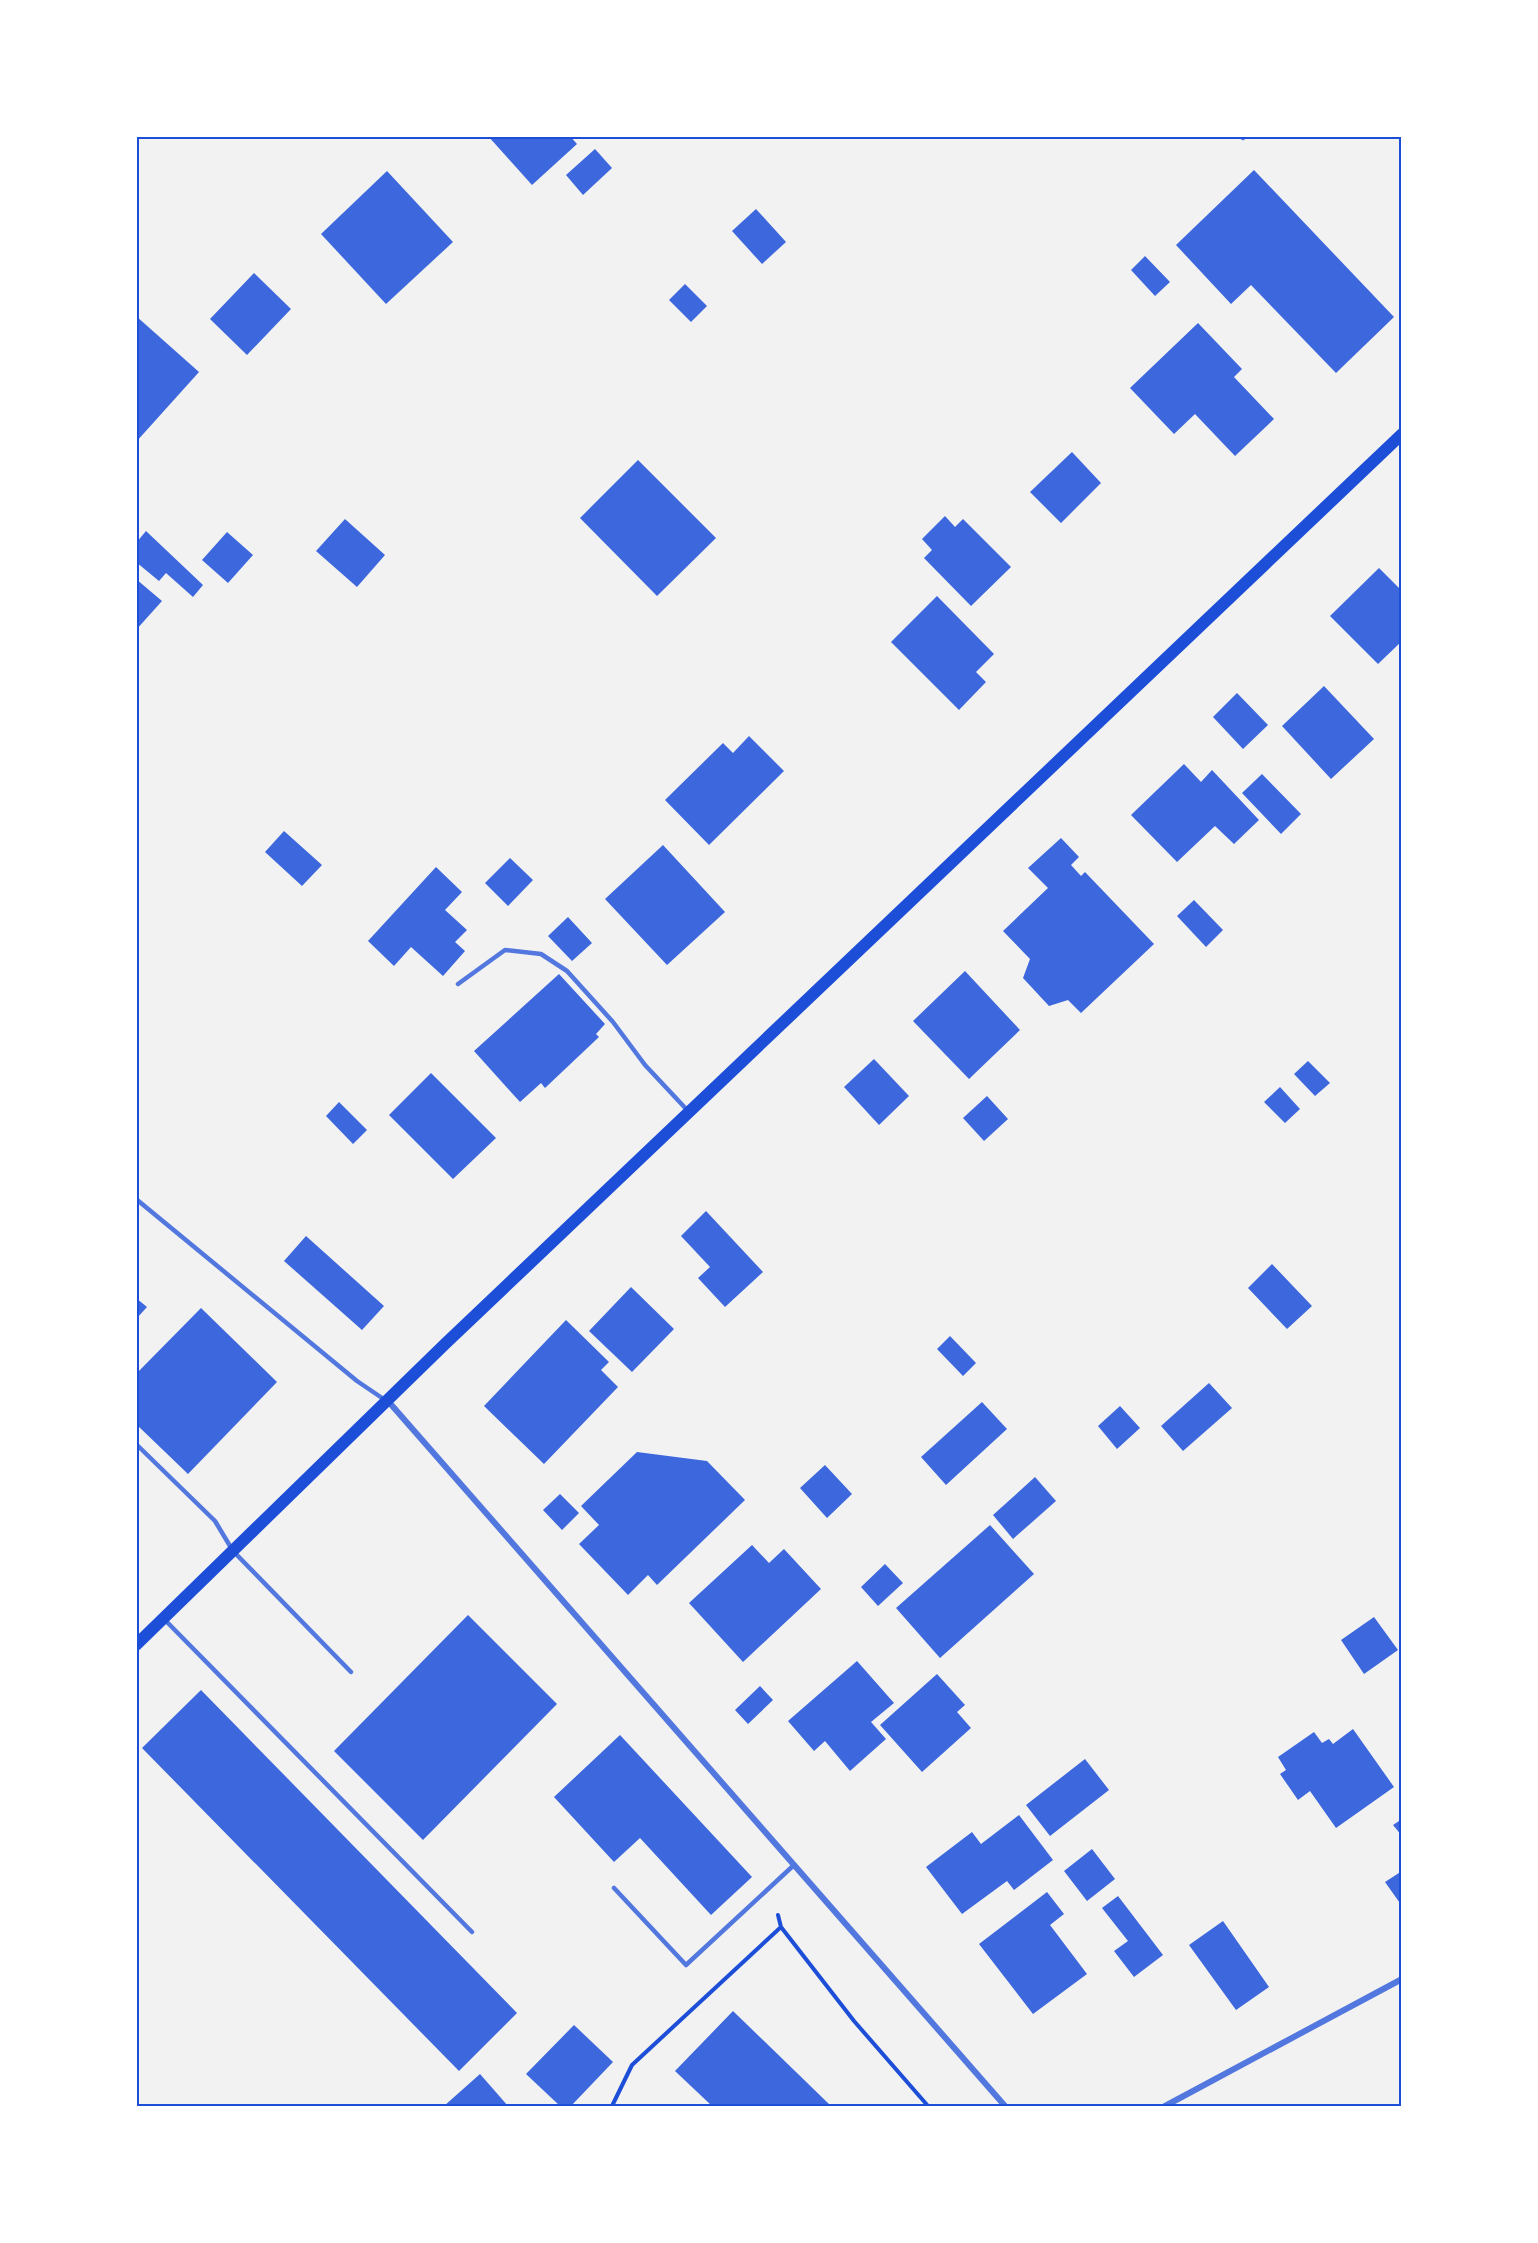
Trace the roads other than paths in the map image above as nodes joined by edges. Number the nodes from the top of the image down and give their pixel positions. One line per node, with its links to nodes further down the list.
1 (1401, 434): 3 (main road)
2 (458, 984): 3 (lane)
3 (689, 1113): 5 (main road)
4 (136, 1198): 5 (lane)
5 (388, 1401): 7 (main road); 11 (street)
6 (136, 1444): 7 (lane)
7 (233, 1551): 8 (main road); 10 (lane)
8 (164, 1619): 9 (main road); 13 (lane)
9 (136, 1645)
10 (351, 1672)
11 (794, 1865): 12 (lane); 15 (street)
12 (614, 1888)
13 (472, 1932)
14 (1401, 1979): 16 (street)
15 (1005, 2106)
16 (1165, 2106)

